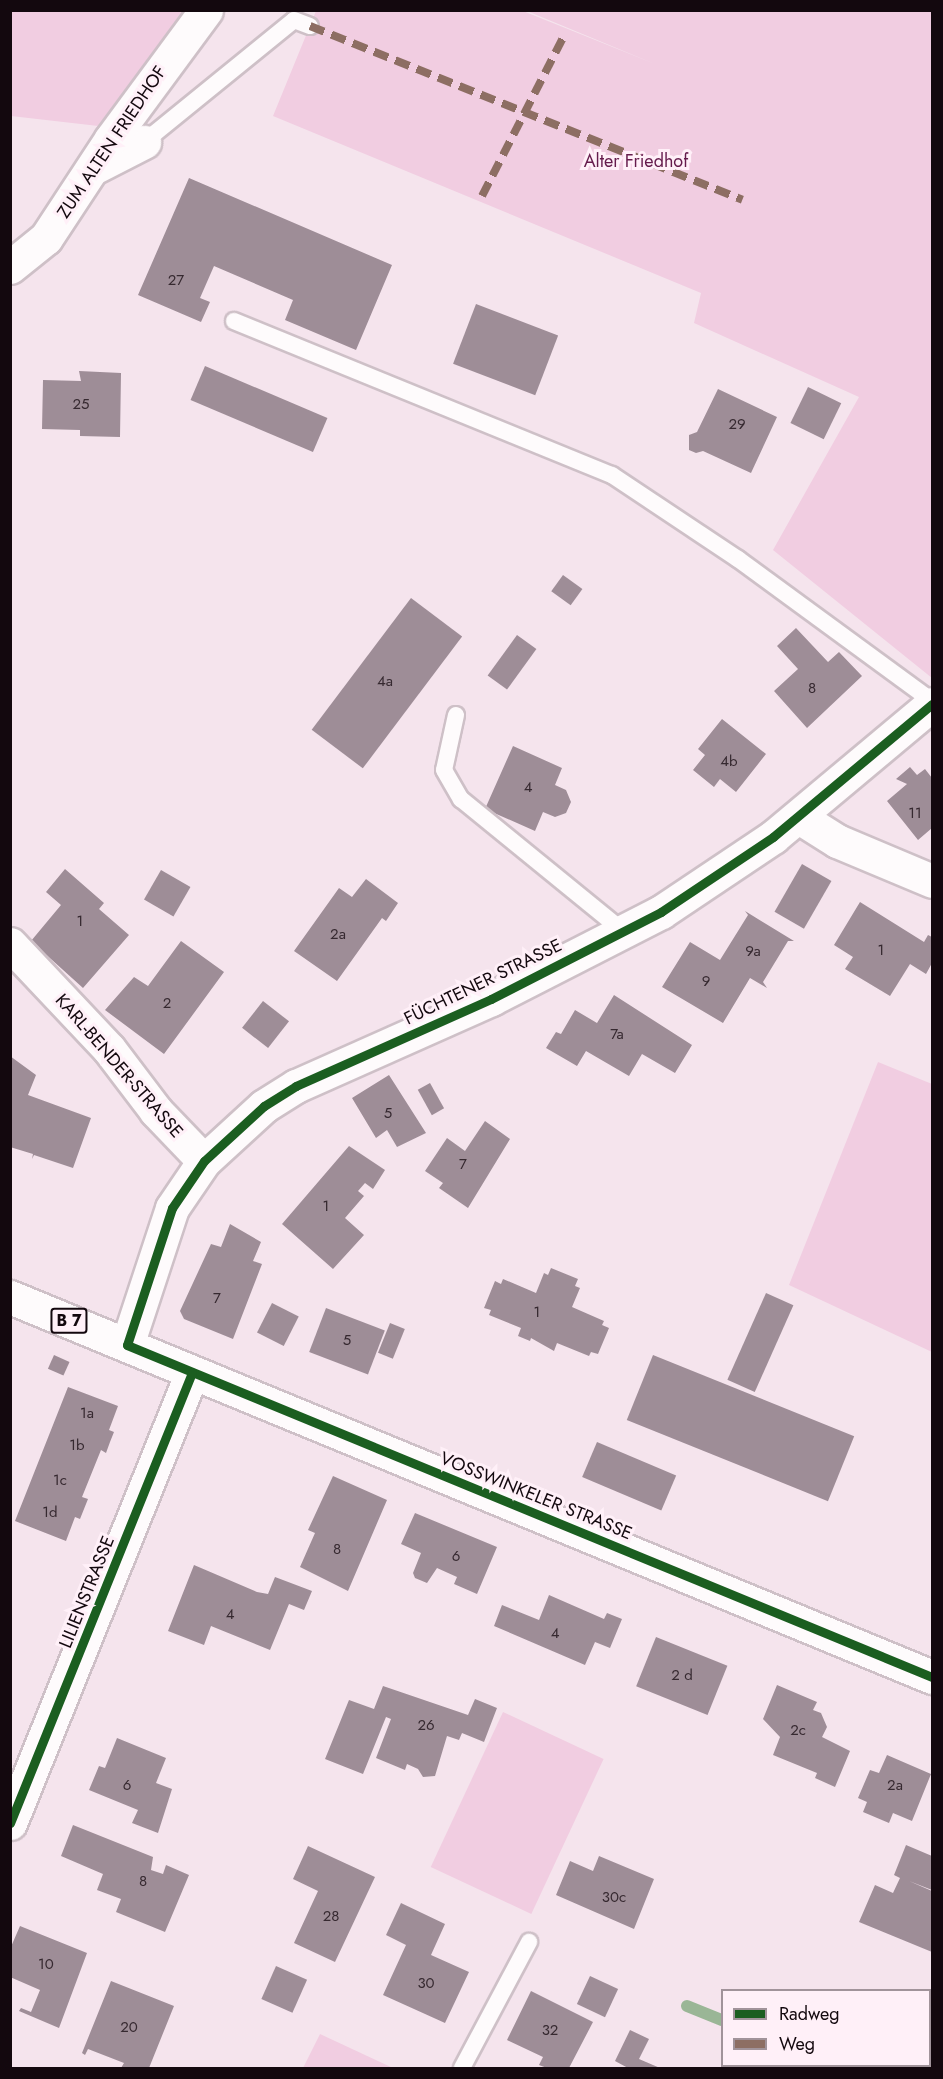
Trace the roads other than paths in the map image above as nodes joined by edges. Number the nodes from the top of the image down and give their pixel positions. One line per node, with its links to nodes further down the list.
1 (206, 10): 4 (street, ZUM ALTEN FRIEDHOF)
2 (310, 26): 3 (lane)
3 (144, 142): 4 (street)
4 (97, 166): 5 (street, ZUM ALTEN FRIEDHOF)
5 (10, 267)
6 (234, 321): 7 (lane)
7 (933, 703): 9 (street, FÜCHTENER STRASSE)
8 (456, 715): 11 (lane)
9 (799, 817): 10 (street); 11 (street, FÜCHTENER STRASSE)
10 (933, 881)
11 (624, 932): 13 (street, FÜCHTENER STRASSE)
12 (10, 944): 13 (street, KARL-BENDER-STRASSE)
13 (204, 1161): 15 (street, FÜCHTENER STRASSE)
14 (10, 1297): 15 (street, VOSSWINKELER STRASSE / B 7)
15 (127, 1345): 16 (street, VOSSWINKELER STRASSE / B 7)
16 (192, 1372): 17 (street, VOSSWINKELER STRASSE / B 7); 18 (street, LILIENSTRASSE)
17 (933, 1677)
18 (10, 1823)
19 (529, 1942): 20 (lane)
20 (462, 2068)

